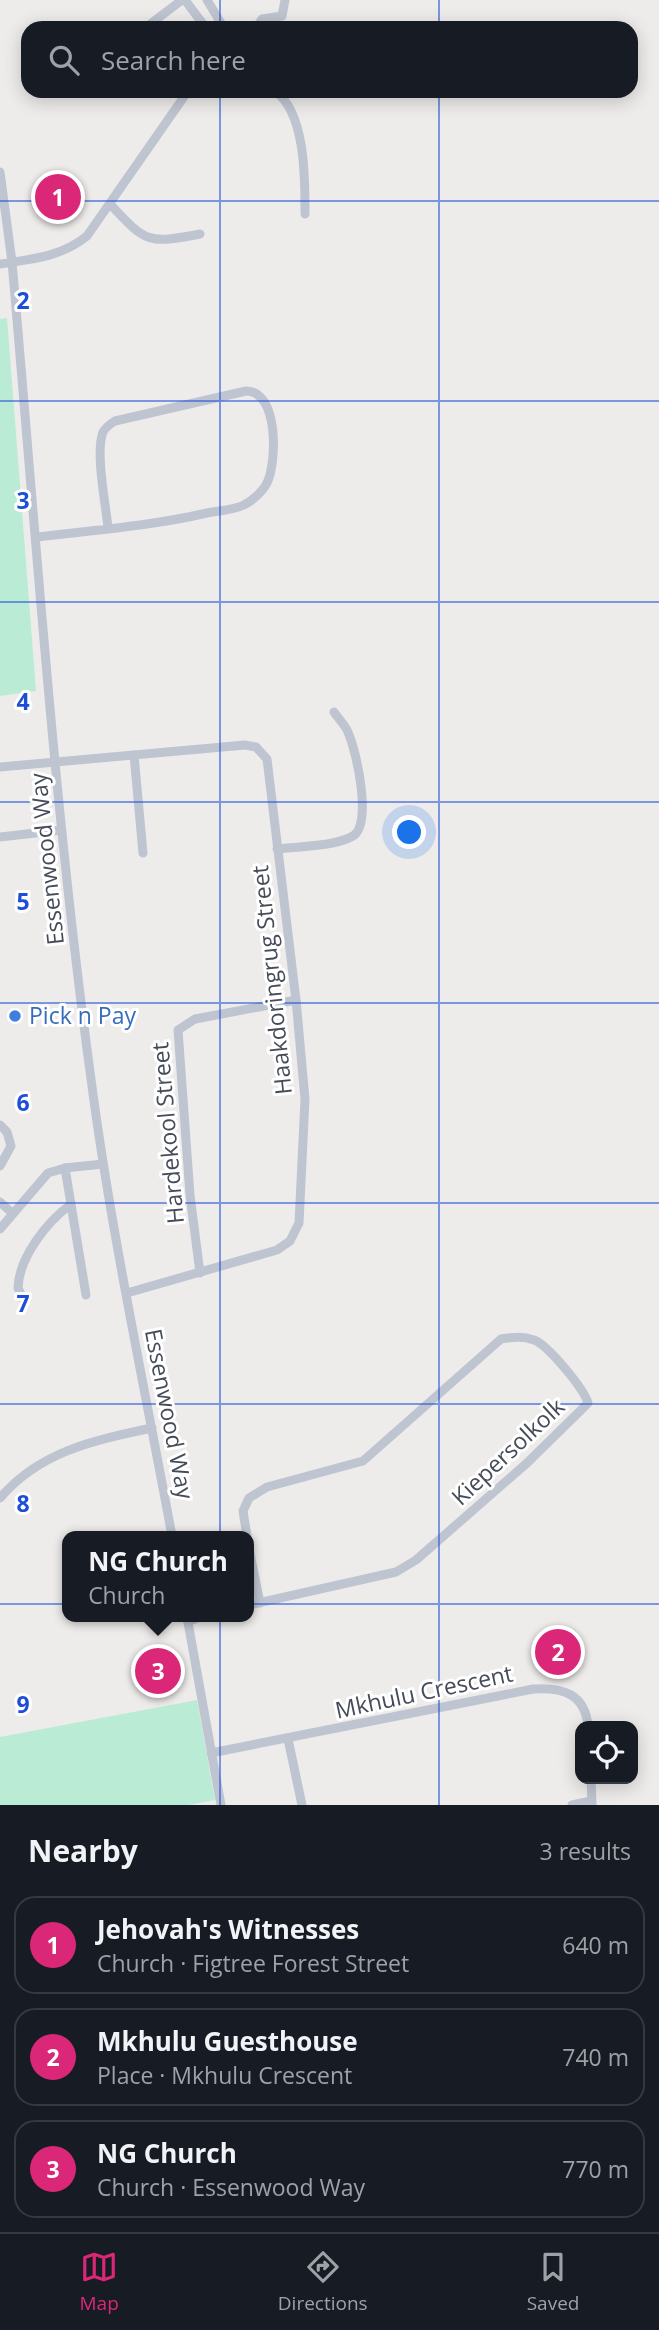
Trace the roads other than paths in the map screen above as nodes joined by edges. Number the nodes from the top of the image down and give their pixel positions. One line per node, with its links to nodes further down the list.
1 (184, 0): 4 (street); 5 (street)
2 (207, 0): 6 (street)
3 (285, 0): 7 (street)
4 (155, 21)
5 (200, 21)
6 (220, 21)
7 (261, 21)
8 (183, 98): 11 (street)
9 (281, 98): 12 (street)
10 (0, 172): 14 (street, Essenwood Way)
11 (110, 204): 13 (street); 14 (street)
12 (305, 214)
13 (200, 234)
14 (12, 262): 15 (street); 17 (street, Essenwood Way)
15 (0, 264)
16 (108, 528): 16 (street); 17 (street)
17 (37, 537): 20 (street, Essenwood Way)
18 (334, 712): 24 (street)
19 (134, 755): 20 (street, Haakdoringrug Street); 24 (street, Haakdoringrug Street); 25 (street)
20 (56, 761): 21 (street, Haakdoringrug Street); 22 (street, Essenwood Way)
21 (0, 767)
22 (61, 830): 23 (street); 28 (street, Essenwood Way)
23 (0, 837)
24 (277, 849): 26 (street, Haakdoringrug Street)
25 (143, 853)
26 (296, 1000): 35 (street, Haakdoringrug Street); 35 (street, Hardekool Street)
27 (0, 1125): 29 (street)
28 (103, 1164): 30 (street); 36 (street, Essenwood Way)
29 (0, 1166)
30 (65, 1168): 32 (street); 33 (street)
31 (0, 1202): 33 (street)
32 (70, 1205): 37 (street); 38 (street)
33 (12, 1213): 34 (street)
34 (0, 1229)
35 (200, 1273): 36 (street, Haakdoringrug Street)
36 (127, 1293): 39 (street, Essenwood Way)
37 (86, 1295)
38 (24, 1301)
39 (152, 1428): 40 (street); 41 (street, Essenwood Way)
40 (0, 1498)
41 (171, 1531)
42 (246, 1531): 44 (street, Kiepersolkolk)
43 (254, 1574): 44 (street)
44 (260, 1603): 45 (street, Kiepersolkolk)
45 (254, 1604)
46 (188, 1622): 49 (street)
47 (586, 1721): 48 (street, Mkhulu Crescent)
48 (288, 1739): 49 (street, Mkhulu Crescent); 53 (street)
49 (211, 1753): 52 (street)
50 (591, 1784): 51 (street)
51 (592, 1803): 54 (street)
52 (221, 1805)
53 (302, 1805)
54 (572, 1805)

